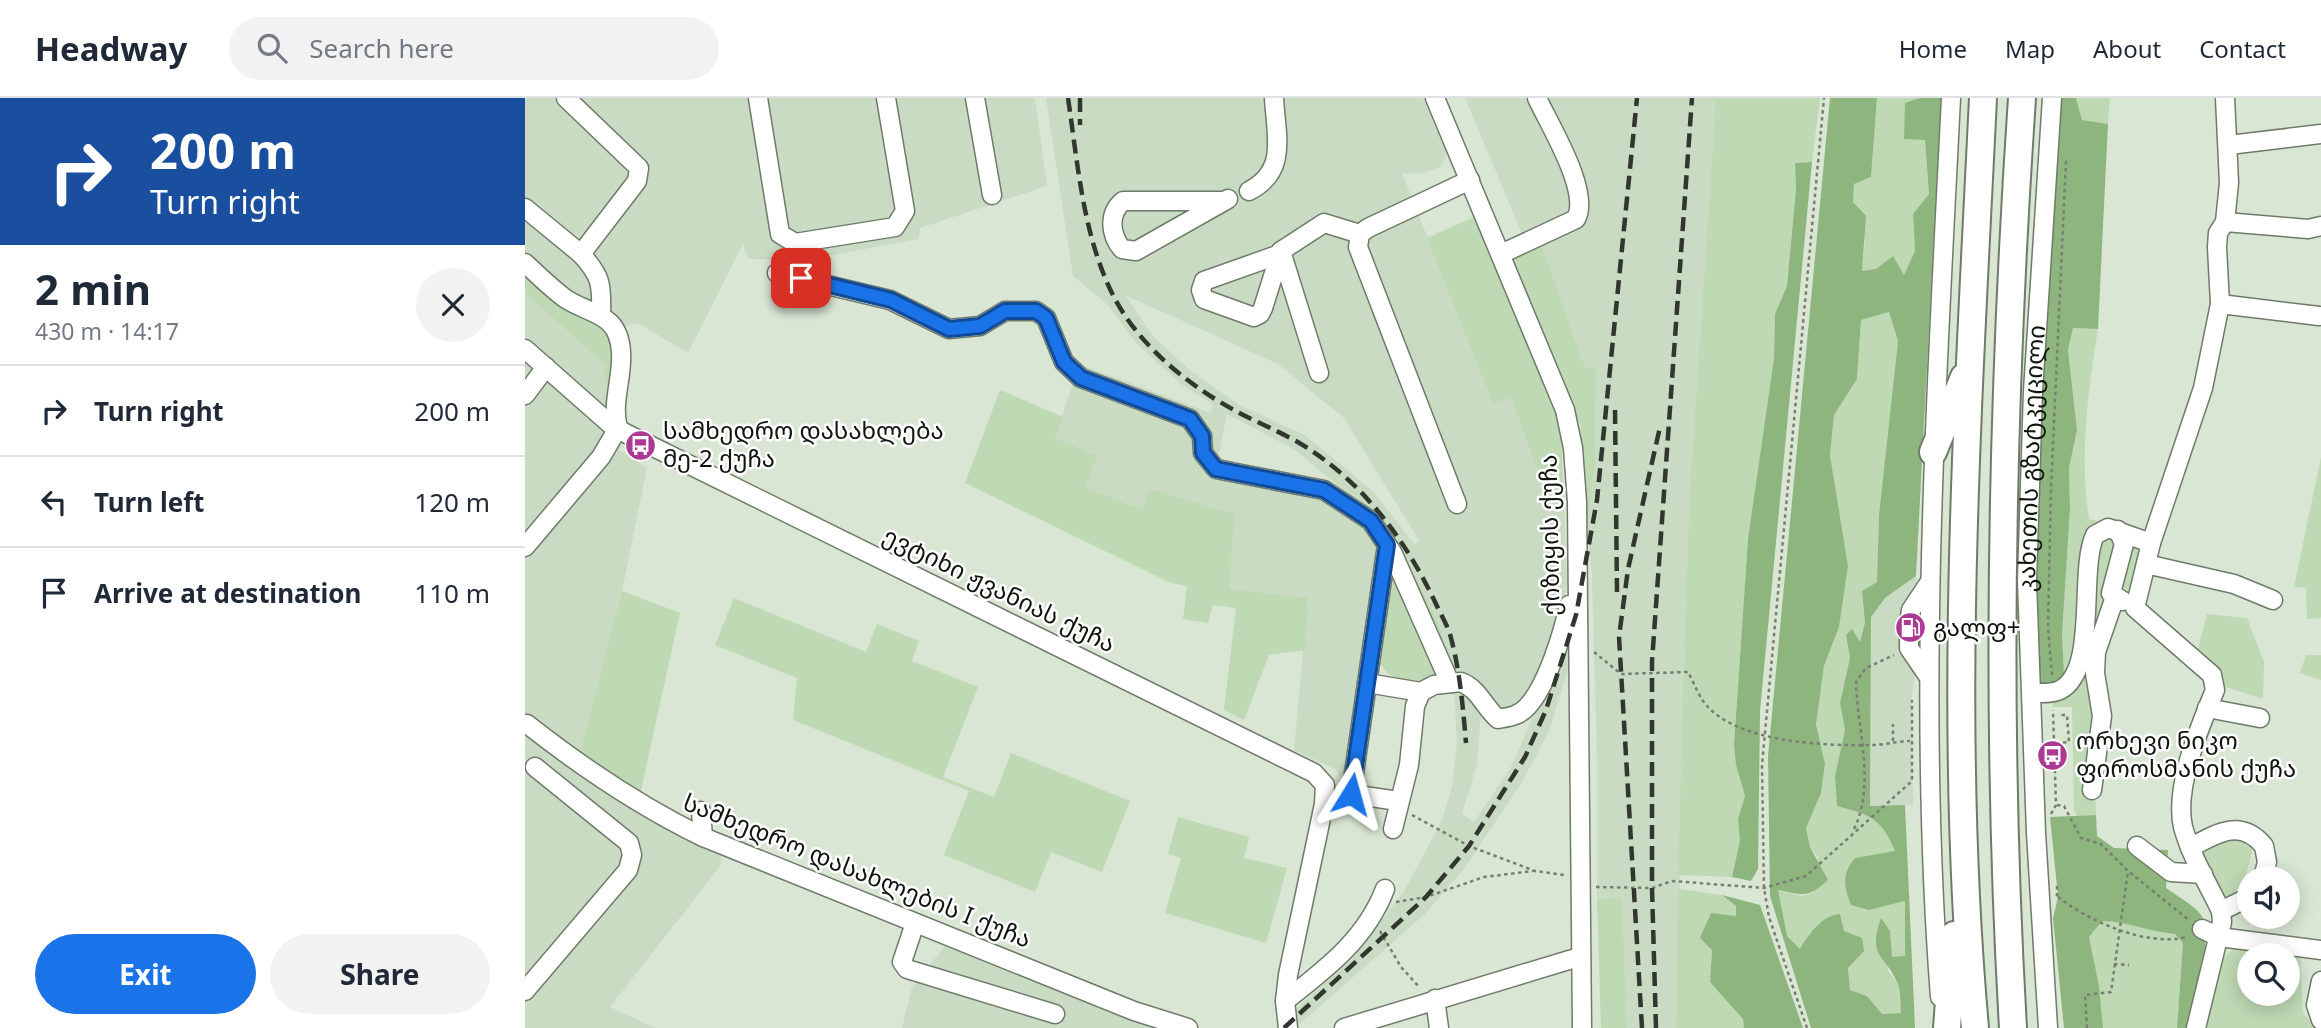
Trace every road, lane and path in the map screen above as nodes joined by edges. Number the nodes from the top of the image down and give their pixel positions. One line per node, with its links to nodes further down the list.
1 (566, 98): 26 (street)
2 (758, 98): 3 (street)
3 (886, 98)
4 (975, 98): 19 (street)
5 (1274, 98): 18 (street)
6 (1435, 98): 17 (street, ქიზიყის ქუჩა)
7 (1537, 98): 27 (street)
8 (1824, 98): 65 (path)
9 (1951, 98): 39 (street)
10 (1983, 98): 34 (highway)
11 (2022, 98): 117 (highway, კახეთის გზატკეცილი)
12 (2052, 98): 58 (street, კახეთის გზატკეცილი)
13 (2225, 98): 15 (street)
14 (2321, 134): 15 (street)
15 (2229, 145): 22 (street)
16 (2066, 154): 57 (path)
17 (1470, 180): 24 (street); 27 (street, ქიზიყის ქუჩა)
18 (1249, 191)
19 (992, 195)
20 (1226, 200): 20 (street)
21 (525, 208): 26 (street)
22 (2225, 222): 23 (street); 30 (street)
23 (2321, 226)
24 (1360, 234): 25 (street); 40 (street)
25 (1281, 252): 25 (street); 36 (street)
26 (581, 254): 31 (street)
27 (1501, 254): 46 (street, ქიზიყის ქუჩა)
28 (525, 263): 31 (street)
29 (777, 273): 43 (street)
30 (2220, 304): 32 (street); 42 (street)
31 (601, 314): 38 (street)
32 (2319, 316)
33 (525, 349): 35 (street, ევტიხი ჟვანიას ქუჩა)
34 (1970, 363): 39 (highway); 79 (highway)
35 (546, 368): 37 (street); 38 (street, ევტიხი ჟვანიას ქუჩა)
36 (1319, 373)
37 (525, 395)
38 (618, 428): 44 (street); 106 (street, ევტიხი ჟვანიას ქუჩა)
39 (1933, 453): 47 (street)
40 (1457, 504)
41 (2118, 530): 42 (street); 48 (street); 57 (street)
42 (2151, 543): 45 (street)
43 (1387, 545): 54 (street); 55 (street)
44 (525, 547)
45 (2145, 564): 49 (street); 50 (street)
46 (1577, 575): 52 (street, ქიზიყის ქუჩა); 55 (street)
47 (1929, 583): 51 (street); 53 (street)
48 (2115, 597): 49 (street); 72 (street)
49 (2136, 599): 60 (street)
50 (2273, 600)
51 (1909, 635): 53 (street); 70 (path)
52 (1577, 653): 65 (path); 87 (street, ქიზიყის ქუჩა)
53 (1928, 676): 115 (street)
54 (1367, 683): 56 (street); 73 (street)
55 (1450, 683): 56 (street)
56 (1421, 692): 73 (street)
57 (2052, 692): 58 (street); 68 (path)
58 (2033, 693): 118 (street, კახეთის გზატკეცილი)
59 (1912, 706): 67 (path)
60 (2207, 708): 62 (street); 82 (street)
61 (2060, 715): 68 (path)
62 (2260, 718)
63 (527, 724): 69 (street, სამხედრო დასახლების I ქუჩა)
64 (1893, 724): 66 (path)
65 (1763, 736): 70 (path); 89 (path)
66 (1893, 741): 67 (path); 70 (path)
67 (1911, 741): 78 (path)
68 (2056, 743): 74 (path)
69 (554, 745): 71 (street); 80 (street, სამხედრო დასახლების I ქუჩა)
70 (1863, 745): 78 (path)
71 (530, 772): 104 (street)
72 (2092, 790)
73 (1397, 805): 77 (street); 84 (path)
74 (2056, 805): 76 (path); 85 (path)
75 (701, 811): 80 (street)
76 (2050, 817)
77 (1393, 829)
78 (1853, 832): 89 (path)
79 (1963, 832): 115 (highway); 116 (highway)
80 (703, 837): 95 (street, სამხედრო დასახლების I ქუჩა)
81 (2137, 846): 86 (street)
82 (2190, 848): 83 (street); 86 (street)
83 (2266, 866)
84 (1535, 871): 87 (path); 92 (path)
85 (2128, 871): 96 (path); 97 (path)
86 (2203, 874): 94 (street)
87 (1579, 877): 89 (path); 100 (street, ქიზიყის ქუჩა)
88 (2057, 884): 90 (path)
89 (1764, 888): 114 (path)
90 (2058, 897): 93 (path); 97 (path)
91 (2237, 903): 94 (street)
92 (1379, 904): 105 (path); 106 (street)
93 (2056, 908)
94 (2221, 911): 98 (street)
95 (915, 923): 107 (street); 109 (street, სამხედრო დასახლების I ქუჩა)
96 (2202, 929): 97 (path); 98 (street)
97 (2117, 930): 101 (path)
98 (2219, 937): 99 (street); 120 (street)
99 (2321, 950)
100 (1579, 957): 105 (street); 113 (street, ქიზიყის ქუჩა)
101 (2113, 964): 102 (path); 119 (path)
102 (2129, 965)
103 (2321, 981): 108 (street)
104 (525, 991)
105 (1431, 1000): 111 (street); 112 (street)
106 (1285, 1001): 110 (street, ევტიხი ჟვანიას ქუჩა)
107 (1055, 1014)
108 (2321, 1020)
109 (1186, 1028)
110 (1288, 1028)
111 (1344, 1028)
112 (1439, 1028)
113 (1582, 1028)
114 (1807, 1028)
115 (1944, 1028)
116 (1975, 1028)
117 (2014, 1028)
118 (2048, 1028)
119 (2087, 1028)
120 (2196, 1028)

